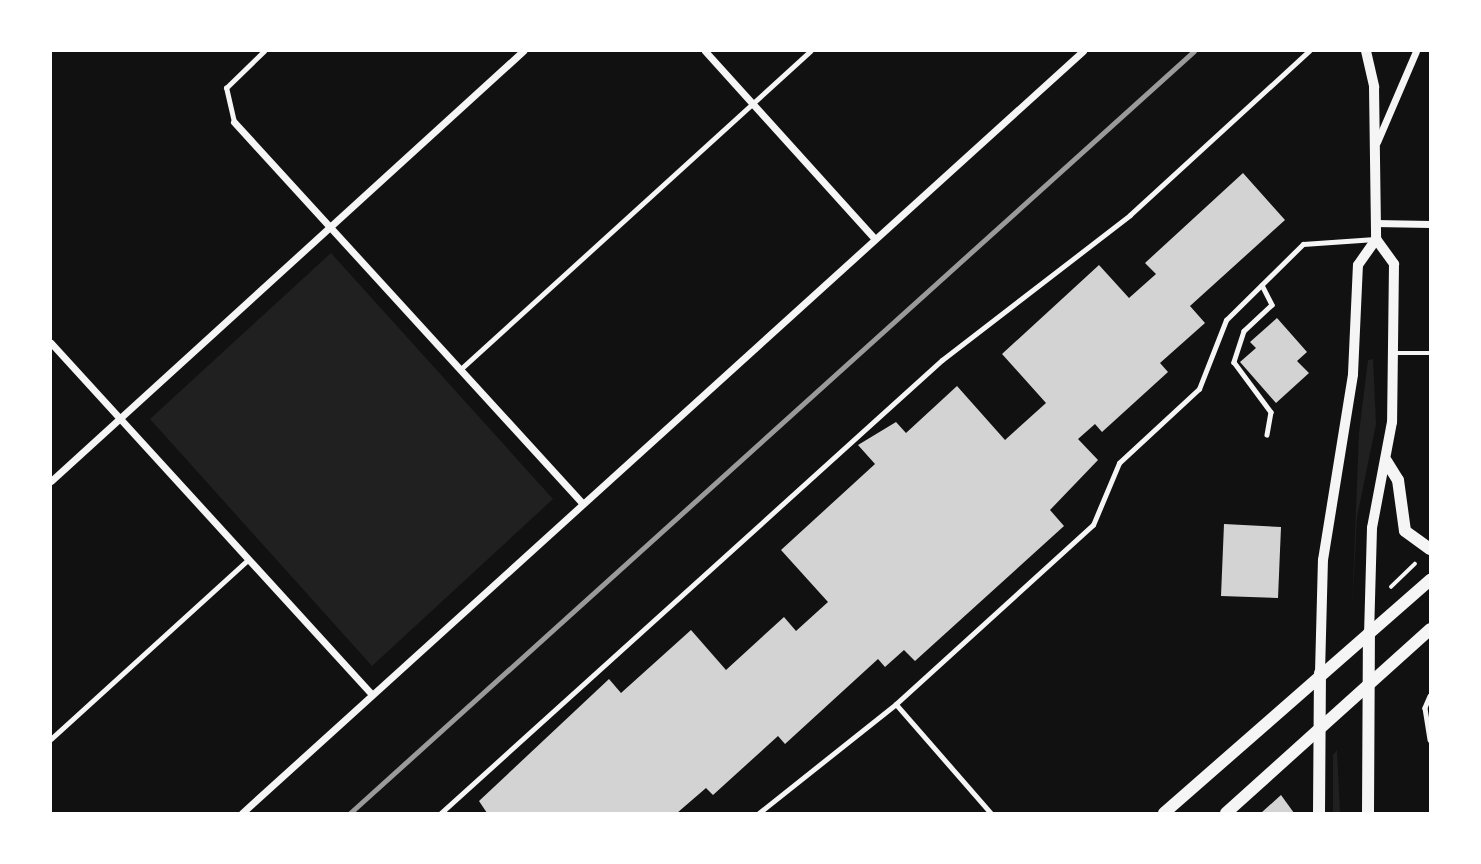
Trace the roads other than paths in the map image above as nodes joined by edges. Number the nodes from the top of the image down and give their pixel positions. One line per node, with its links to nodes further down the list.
1 (264, 51): 10 (lane)
2 (523, 51): 14 (street)
3 (705, 51): 9 (street)
4 (810, 51): 9 (lane)
5 (1083, 51): 15 (street)
6 (1309, 51): 41 (lane)
7 (1366, 51): 11 (street)
8 (1416, 51): 11 (street)
9 (752, 103): 15 (street); 21 (lane)
10 (234, 122): 14 (street)
11 (1375, 146): 12 (street)
12 (1376, 223): 13 (street); 16 (street)
13 (1430, 224)
14 (333, 226): 21 (street); 22 (street)
15 (875, 239): 26 (street)
16 (1376, 239): 17 (lane); 19 (street); 32 (street)
17 (1262, 285): 23 (lane); 36 (lane)
18 (51, 343): 22 (street)
19 (1393, 353): 20 (lane); 24 (street)
20 (1430, 353)
21 (462, 369): 26 (street)
22 (121, 419): 25 (street); 28 (street)
23 (1267, 435)
24 (1386, 461): 27 (main road); 31 (street)
25 (51, 481)
26 (583, 504): 34 (street)
27 (1430, 549)
28 (248, 559): 34 (street); 38 (lane)
29 (1430, 580): 31 (main road)
30 (1430, 629): 33 (main road)
31 (1369, 633): 32 (main road); 33 (main road)
32 (1320, 673): 37 (main road); 44 (main road)
33 (1369, 687): 37 (main road); 47 (main road)
34 (373, 695): 40 (street)
35 (1430, 696): 39 (lane)
36 (896, 704): 42 (lane); 43 (lane)
37 (1320, 729): 45 (main road); 46 (main road)
38 (51, 739)
39 (1430, 740)
40 (242, 813)
41 (441, 813)
42 (759, 813)
43 (991, 813)
44 (1164, 813)
45 (1226, 813)
46 (1319, 813)
47 (1367, 813)

